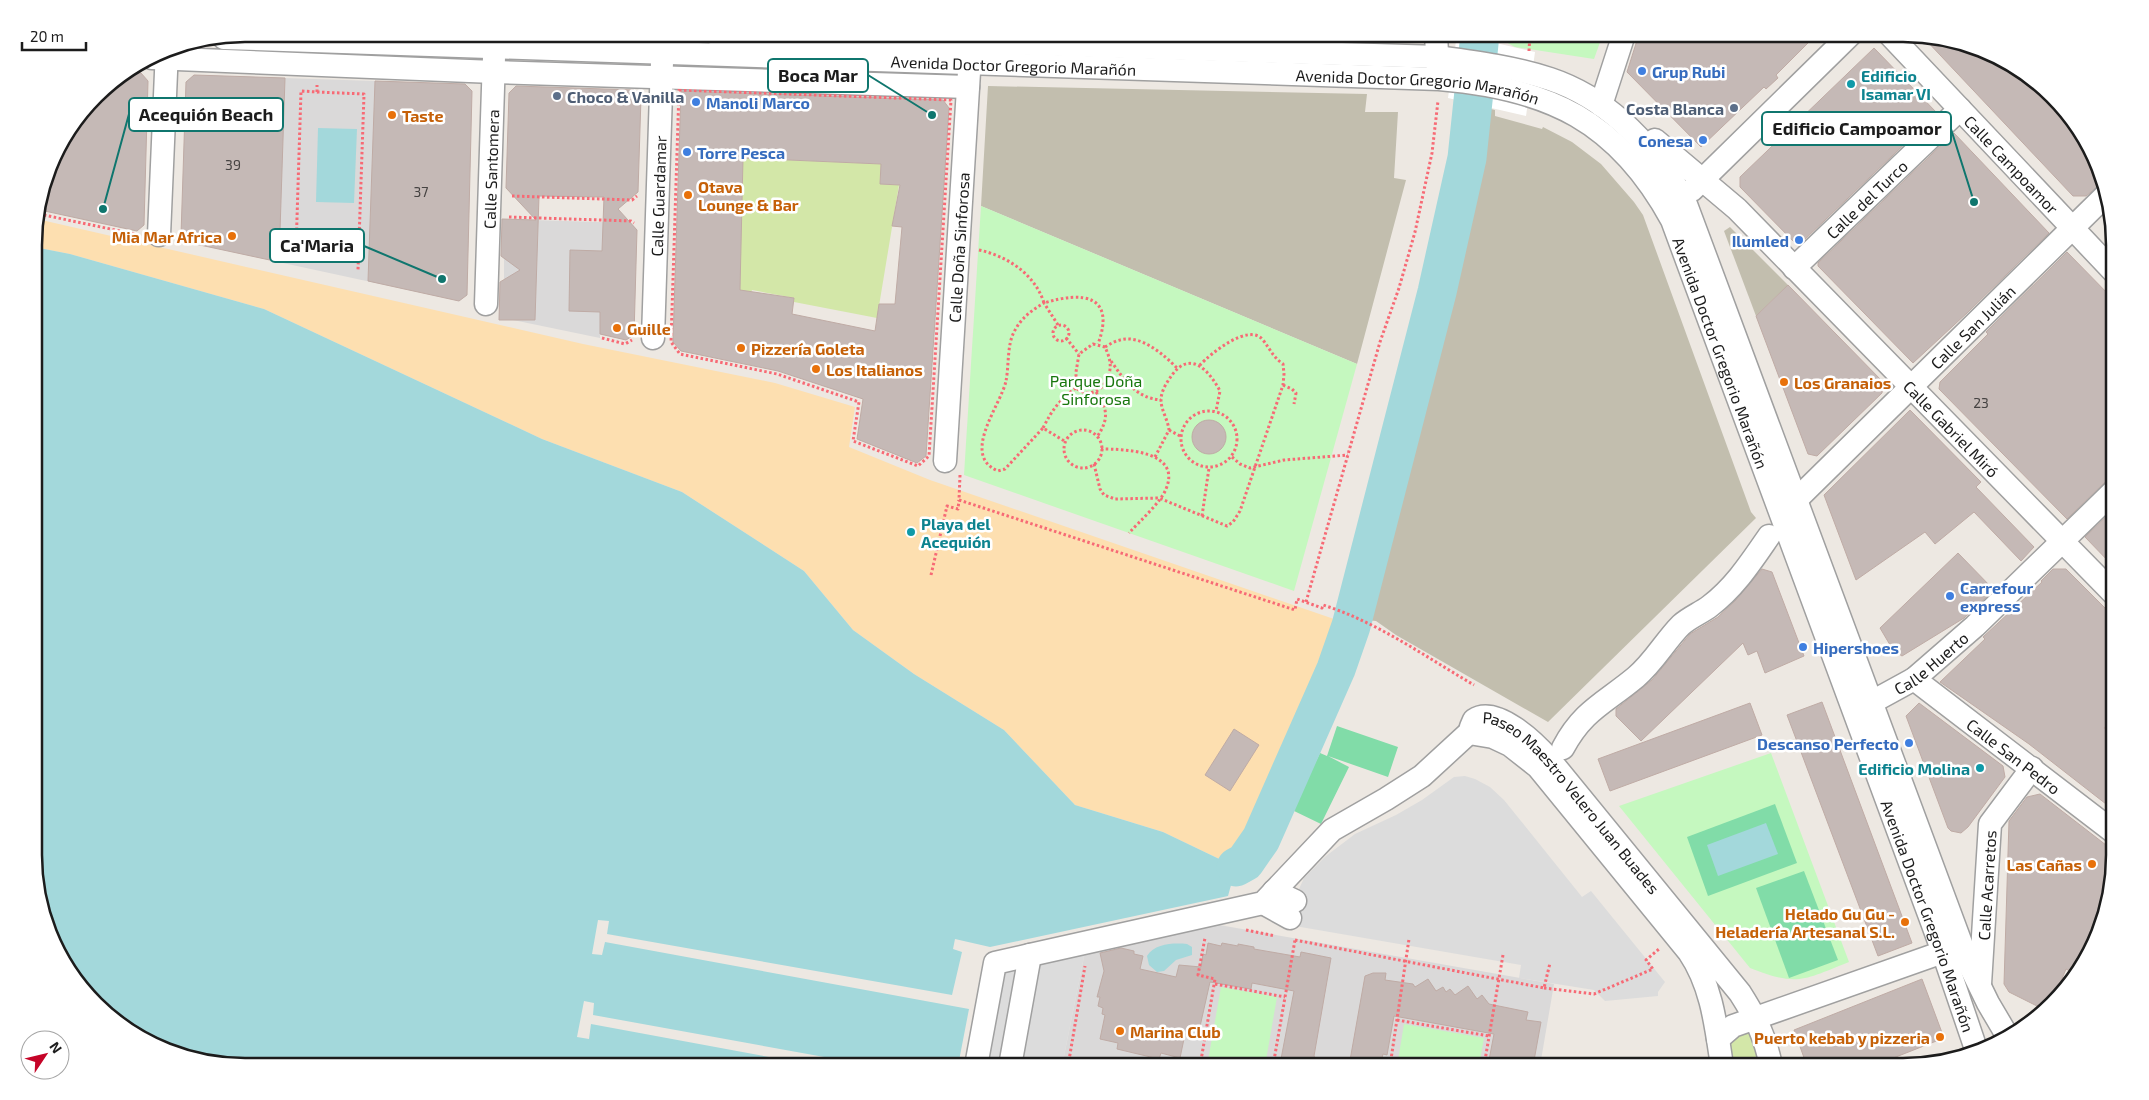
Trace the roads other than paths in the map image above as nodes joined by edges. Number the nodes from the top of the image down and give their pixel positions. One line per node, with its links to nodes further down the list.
1 (494, 42): 14 (street, Calle Santomera)
2 (522, 42): 10 (street, Avenida Doctor Gregorio Marañón)
3 (886, 42): 9 (street, Avenida Doctor Gregorio Marañón)
4 (1272, 42): 11 (street)
5 (1438, 42): 15 (street)
6 (1621, 42): 19 (street)
7 (1843, 42): 21 (street)
8 (1897, 42): 20 (street, Calle Campoamor)
9 (971, 46): 10 (street, Avenida Doctor Gregorio Marañón); 11 (street, Avenida Doctor Gregorio Marañón); 15 (street, Avenida Doctor Gregorio Marañón); 18 (street, Calle Doña Sinforosa)
10 (662, 52): 16 (street, Calle Guardamar)
11 (1283, 52): 15 (street, Avenida Doctor Gregorio Marañón)
12 (174, 56): 14 (street)
13 (162, 61): 26 (street)
14 (494, 72): 16 (street); 29 (street, Calle Santomera)
15 (1444, 74): 17 (street, Avenida Doctor Gregorio Marañón)
16 (662, 77): 18 (street); 30 (street, Calle Guardamar)
17 (1530, 85): 19 (street, Avenida Doctor Gregorio Marañón); 24 (street, Avenida Doctor Gregorio Marañón)
18 (968, 87): 32 (street, Calle Doña Sinforosa)
19 (1603, 101): 21 (street, Calle Gabriel Miró); 22 (street, Avenida Doctor Gregorio Marañón)
20 (1960, 109): 25 (street, Calle Campoamor); 28 (street, Calle del Turco)
21 (1702, 181): 22 (street); 28 (street, Calle Gabriel Miró)
22 (1684, 199): 24 (street); 33 (street, Avenida Doctor Gregorio Marañón)
23 (2101, 199): 25 (street, Calle San Julián)
24 (1672, 220): 46 (street, Avenida Doctor Gregorio Marañón)
25 (2072, 228): 27 (street, Calle Campoamor); 31 (street, Calle San Julián)
26 (151, 234)
27 (2106, 264)
28 (1794, 268): 31 (street, Calle Gabriel Miró)
29 (486, 304)
30 (645, 338)
31 (1911, 387): 33 (street, Calle San Julián); 36 (street, Calle Gabriel Miró)
32 (945, 464)
33 (1797, 499): 39 (street, Avenida Doctor Gregorio Marañón)
34 (2106, 499): 36 (street, Calle Huerto)
35 (1769, 536): 41 (street)
36 (2062, 542): 37 (street, Calle Gabriel Miró); 38 (street, Calle Huerto)
37 (2106, 587)
38 (1914, 678): 39 (street, Calle Huerto); 42 (street, Calle San Pedro)
39 (1872, 702): 48 (street, Avenida Doctor Gregorio Marañón)
40 (1472, 730): 44 (street); 49 (street, Paseo Maestro Velero Juan Buades); 52 (street, Paseo Maestro Velero Juan Buades)
41 (1563, 748)
42 (2032, 768): 43 (street, Calle San Pedro); 48 (street, Calle Acarretos)
43 (2106, 826)
44 (1268, 897): 45 (street); 47 (street)
45 (1294, 920)
46 (1944, 952): 49 (street); 51 (street); 53 (street, Avenida Doctor Gregorio Marañón)
47 (1030, 955): 54 (street); 55 (street)
48 (1979, 988): 50 (street, Avenida Doctor Gregorio Marañón)
49 (1756, 1018): 52 (street); 57 (street, Paseo Maestro Velero Juan Buades)
50 (2004, 1030)
51 (1991, 1038)
52 (1718, 1039): 56 (street, Paseo Maestro Velero Juan Buades)
53 (1975, 1045)
54 (977, 1058)
55 (1011, 1058)
56 (1721, 1058)
57 (1769, 1058)

